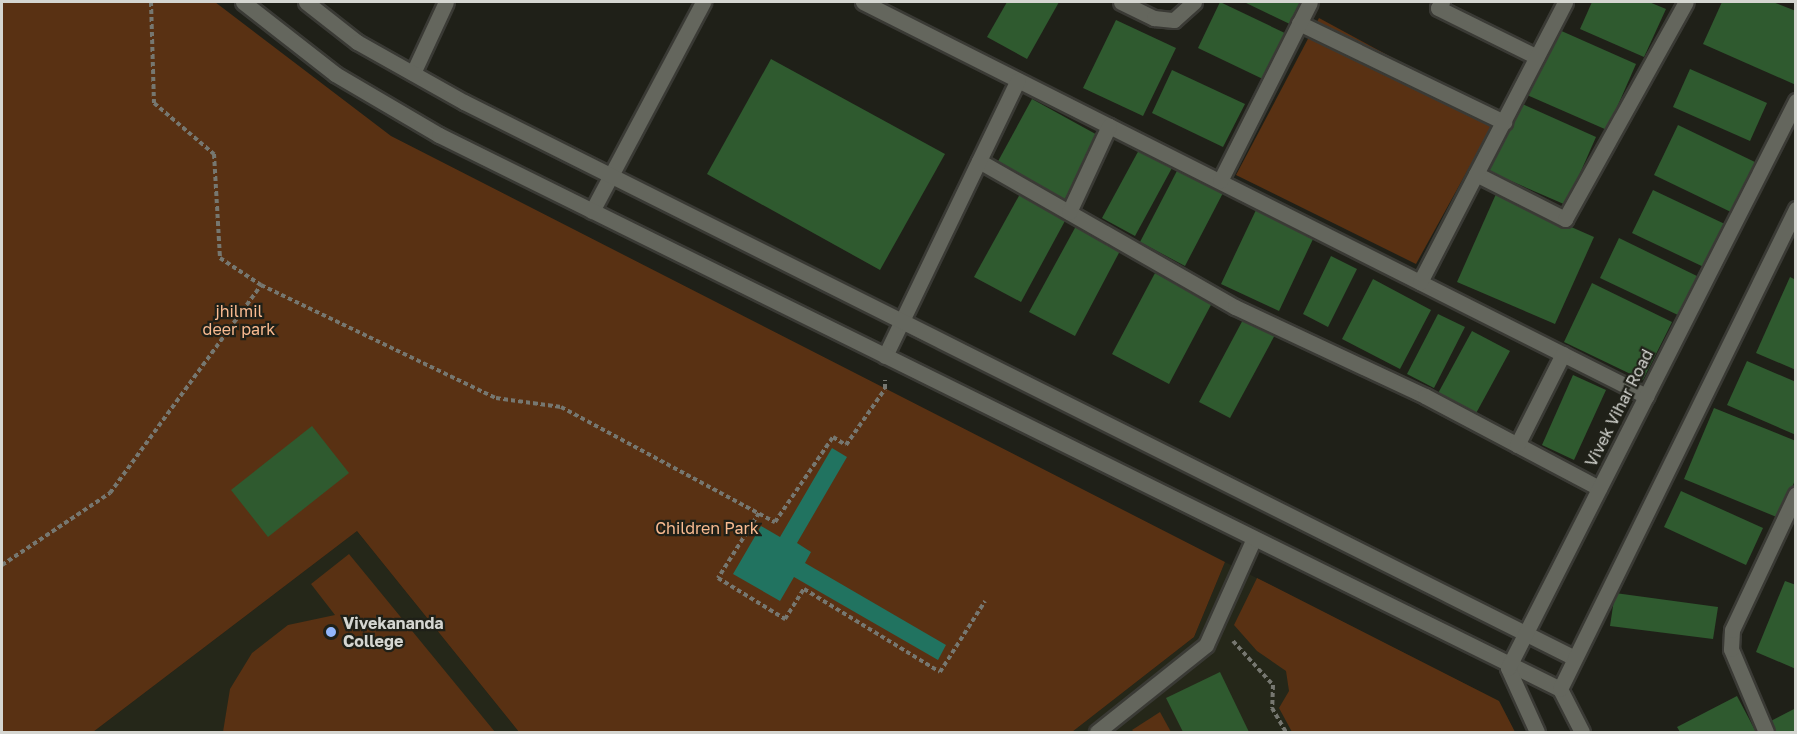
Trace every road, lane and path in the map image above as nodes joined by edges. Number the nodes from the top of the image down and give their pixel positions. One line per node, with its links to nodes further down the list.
1 (152, 2): 28 (path)
2 (243, 2): 25 (street)
3 (306, 2): 15 (street)
4 (446, 2): 15 (street)
5 (703, 2): 22 (street)
6 (863, 2): 16 (street)
7 (1121, 2): 8 (street)
8 (1194, 2)
9 (1310, 2): 13 (street)
10 (1442, 2): 14 (street)
11 (1565, 2): 14 (street)
12 (1686, 2): 21 (street)
13 (1299, 23): 18 (street); 23 (street)
14 (1537, 57): 18 (street)
15 (413, 73): 22 (street)
16 (1018, 80): 19 (street); 20 (street)
17 (1796, 101): 32 (street, Vivek Vihar Road)
18 (1504, 122): 21 (street)
19 (1109, 126): 23 (street); 26 (street)
20 (979, 161): 26 (street); 29 (street)
21 (1476, 174): 27 (street)
22 (611, 176): 25 (street); 29 (street)
23 (1220, 181): 27 (street)
24 (1796, 208): 42 (street)
25 (592, 211): 31 (street)
26 (1069, 212): 33 (street)
27 (1420, 282): 30 (street)
28 (261, 285): 36 (path); 38 (path)
29 (902, 321): 31 (street); 40 (street)
30 (1563, 354): 32 (street); 33 (street)
31 (885, 356): 36 (path); 37 (street)
32 (1646, 396): 34 (street, Vivek Vihar Road)
33 (1517, 445): 34 (street)
34 (1599, 488): 40 (street, Vivek Vihar Road)
35 (1796, 494): 49 (street)
36 (759, 513): 39 (path)
37 (1254, 538): 41 (street); 43 (street)
38 (2, 566)
39 (985, 600)
40 (1525, 633): 42 (street); 43 (street, Vivek Vihar Road)
41 (1206, 645): 45 (street); 46 (path)
42 (1575, 658): 44 (street)
43 (1510, 664): 44 (street); 47 (street)
44 (1560, 689): 48 (street)
45 (1097, 732)
46 (1286, 732)
47 (1537, 732)
48 (1582, 732)
49 (1766, 732)

